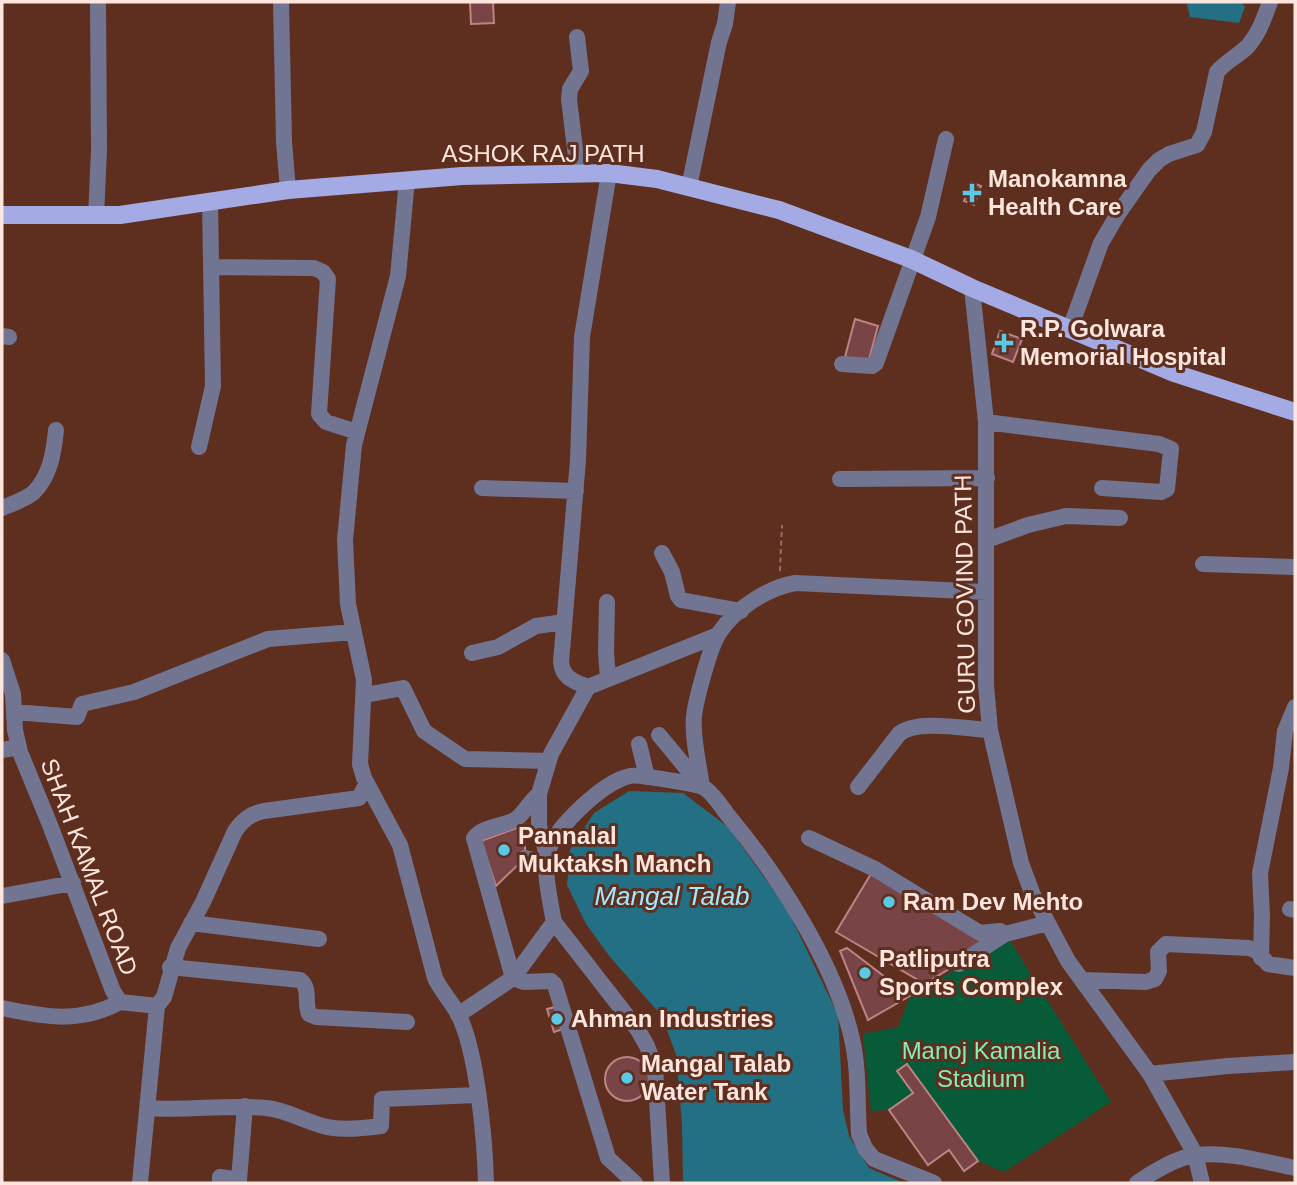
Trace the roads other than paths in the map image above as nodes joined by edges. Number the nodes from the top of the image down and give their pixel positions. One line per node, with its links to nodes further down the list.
1 (98, 2): 14 (street)
2 (281, 2): 11 (street)
3 (728, 2): 10 (street)
4 (1270, 2): 18 (street)
5 (577, 37): 7 (street)
6 (946, 139): 15 (street)
7 (578, 173): 8 (main road, ASHOK RAJ PATH); 9 (main road, ASHOK RAJ PATH)
8 (609, 173): 10 (main road, ASHOK RAJ PATH); 29 (street)
9 (407, 180): 11 (main road, ASHOK RAJ PATH); 23 (street)
10 (688, 187): 15 (main road, ASHOK RAJ PATH)
11 (288, 190): 12 (main road, ASHOK RAJ PATH)
12 (210, 201): 14 (main road, ASHOK RAJ PATH); 16 (street)
13 (2, 215): 14 (main road, ASHOK RAJ PATH)
14 (96, 216)
15 (911, 260): 17 (main road, ASHOK RAJ PATH); 19 (street)
16 (212, 267): 23 (street); 24 (street)
17 (972, 288): 18 (main road, ASHOK RAJ PATH); 21 (street, GURU GOVIND PATH)
18 (1070, 329): 20 (main road, ASHOK RAJ PATH)
19 (842, 364)
20 (1295, 412)
21 (986, 422): 25 (street, GURU GOVIND PATH); 28 (street)
22 (56, 430): 30 (street)
23 (357, 432): 40 (street)
24 (199, 447)
25 (987, 478): 26 (street); 32 (street, GURU GOVIND PATH)
26 (840, 479)
27 (482, 488): 29 (street)
28 (1102, 488)
29 (576, 491): 39 (street)
30 (2, 508)
31 (1120, 518): 32 (street)
32 (987, 540): 36 (street, GURU GOVIND PATH)
33 (662, 554): 38 (street)
34 (1203, 564): 35 (street)
35 (1295, 567)
36 (986, 592): 38 (street); 49 (street, GURU GOVIND PATH)
37 (607, 602): 44 (street)
38 (741, 611): 41 (street)
39 (564, 622): 42 (street); 45 (street)
40 (354, 632): 46 (street); 48 (street)
41 (718, 635): 44 (street); 57 (street)
42 (472, 653)
43 (2, 660): 48 (street, SHAH KAMAL ROAD)
44 (608, 679): 45 (street)
45 (588, 687): 54 (street)
46 (365, 695): 54 (street); 56 (street)
47 (1295, 707): 70 (street)
48 (14, 712): 52 (street, SHAH KAMAL ROAD)
49 (990, 730): 58 (street); 67 (street, GURU GOVIND PATH)
50 (659, 735): 57 (street)
51 (639, 744): 55 (street)
52 (19, 747): 53 (street); 63 (street, SHAH KAMAL ROAD)
53 (2, 750)
54 (550, 761): 59 (street)
55 (647, 777): 57 (street); 62 (street)
56 (367, 783): 66 (street); 79 (street)
57 (702, 787): 93 (street)
58 (858, 787)
59 (540, 794): 62 (street); 74 (street)
60 (809, 838): 68 (street)
61 (525, 858): 62 (street)
62 (547, 859): 65 (street)
63 (73, 883): 64 (street); 76 (street, SHAH KAMAL ROAD)
64 (2, 896)
65 (554, 922): 74 (street); 92 (street)
66 (191, 923): 69 (street); 72 (street)
67 (1048, 923): 68 (street); 75 (street, GURU GOVIND PATH)
68 (1005, 934): 71 (street)
69 (319, 939)
70 (1261, 958): 73 (street); 75 (street)
71 (959, 964)
72 (170, 967): 77 (street); 80 (street)
73 (1295, 968)
74 (513, 978): 79 (street); 91 (street)
75 (1082, 980): 82 (street, GURU GOVIND PATH)
76 (120, 1002): 77 (street, SHAH KAMAL ROAD); 78 (street)
77 (157, 1006): 85 (street)
78 (2, 1008)
79 (458, 1015): 83 (street)
80 (407, 1022)
81 (1295, 1062): 82 (street)
82 (1150, 1074): 86 (street, GURU GOVIND PATH)
83 (477, 1095): 84 (street); 90 (street)
84 (245, 1106): 85 (street); 89 (street)
85 (147, 1108): 88 (street)
86 (1195, 1154): 87 (street); 94 (street); 95 (street, GURU GOVIND PATH)
87 (1295, 1168)
88 (140, 1183)
89 (219, 1183)
90 (486, 1183)
91 (635, 1183)
92 (662, 1183)
93 (934, 1183)
94 (1137, 1183)
95 (1202, 1183)

